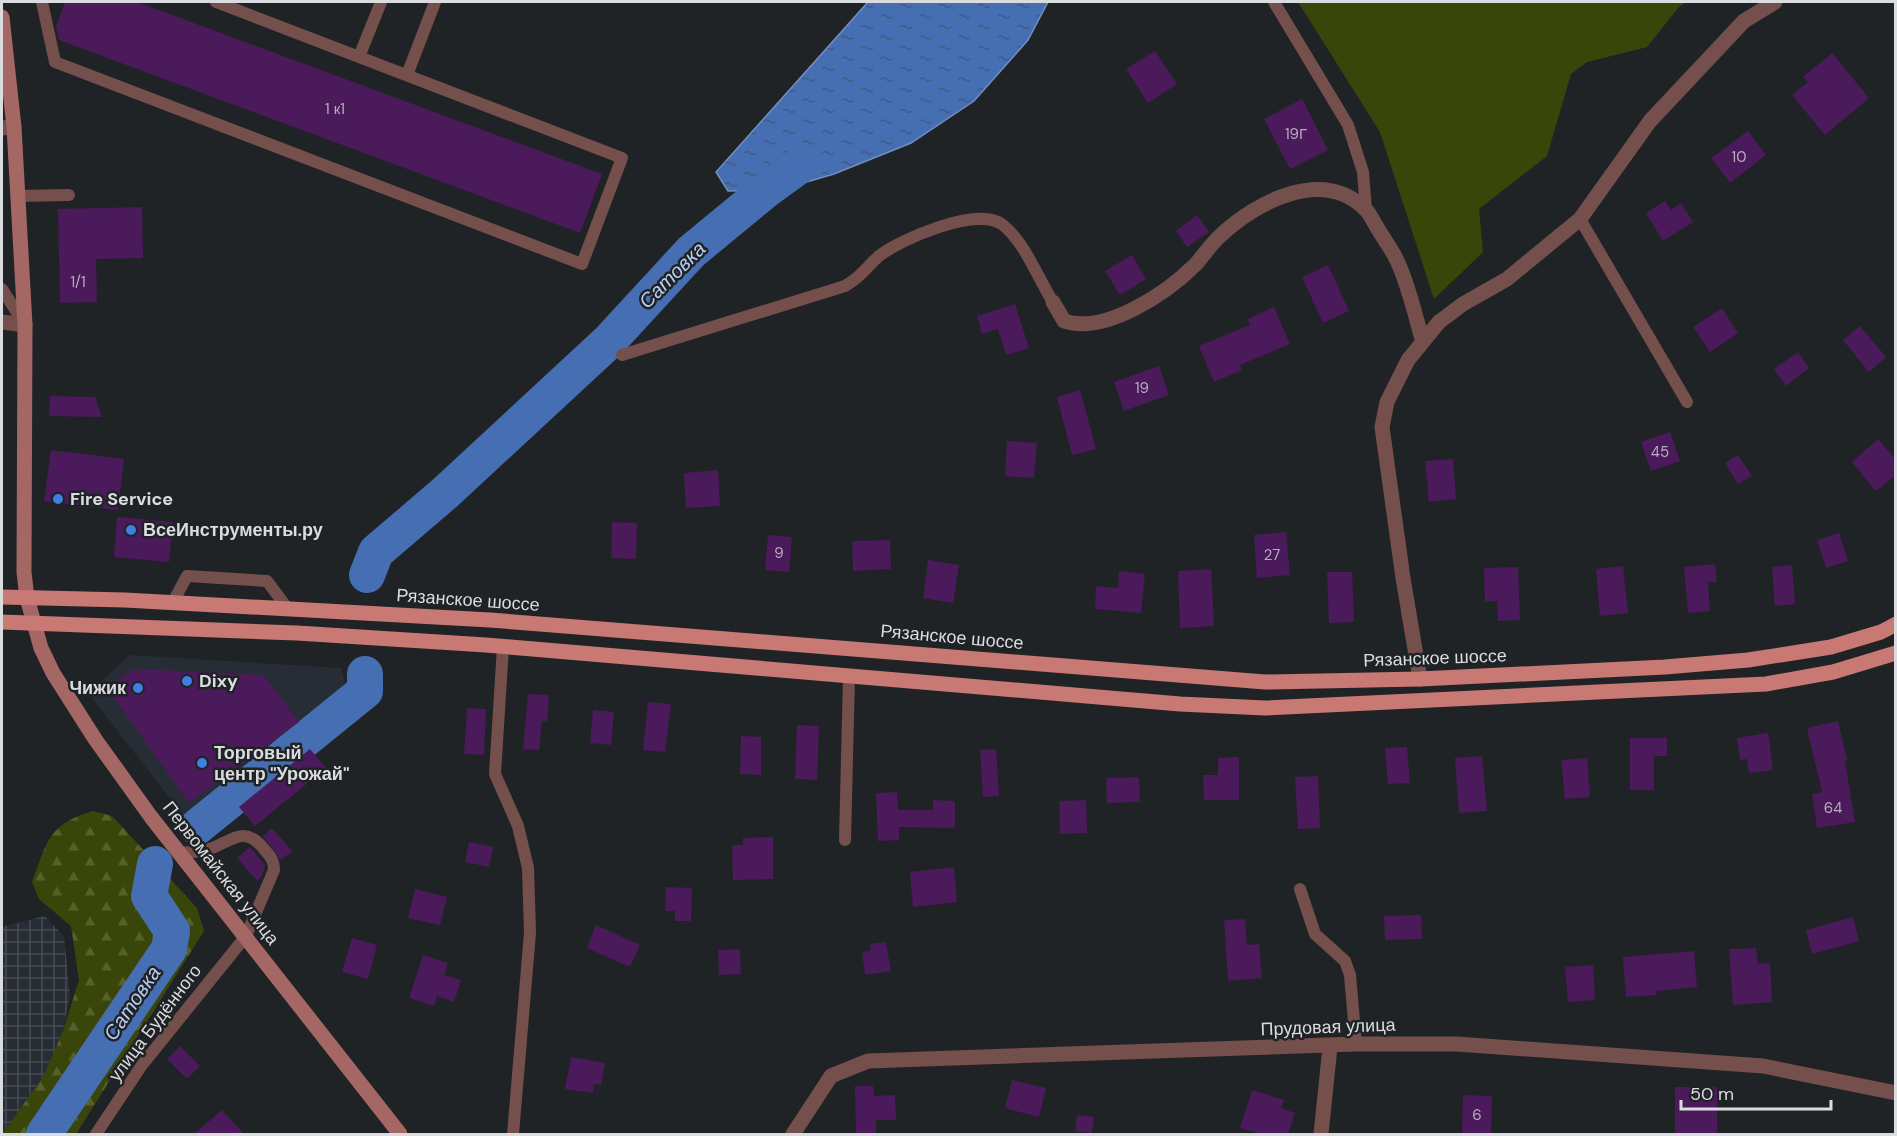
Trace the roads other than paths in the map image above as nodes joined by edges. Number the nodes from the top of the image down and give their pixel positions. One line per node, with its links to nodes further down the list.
1 (42, 2): 9 (lane)
2 (216, 2): 8 (lane)
3 (381, 2): 8 (lane)
4 (435, 2): 9 (lane)
5 (1274, 2): 13 (lane)
6 (1775, 2): 14 (street)
7 (2, 17): 10 (main road, Первомайская улица)
8 (359, 57): 9 (lane)
9 (407, 75)
10 (8, 128): 12 (main road, Первомайская улица)
11 (69, 195): 12 (lane)
12 (18, 196): 18 (main road, Первомайская улица)
13 (1366, 210): 16 (street); 19 (street)
14 (1580, 219): 19 (street); 21 (lane)
15 (2, 289): 18 (lane)
16 (1053, 302): 20 (lane)
17 (2, 322): 18 (street)
18 (25, 325): 23 (main road, Первомайская улица)
19 (1422, 339): 32 (street)
20 (622, 355)
21 (1687, 402)
22 (2, 597): 23 (main road, Рязанское шоссе)
23 (27, 598): 24 (main road, Рязанское шоссе); 27 (main road, Первомайская улица)
24 (173, 602): 25 (main road, Рязанское шоссе); 25 (lane)
25 (288, 609): 32 (main road, Рязанское шоссе)
26 (2, 622): 27 (main road)
27 (33, 623): 29 (main road); 34 (main road, Первомайская улица)
28 (1896, 624): 32 (main road, Рязанское шоссе)
29 (503, 647): 31 (main road); 42 (lane)
30 (1896, 653): 31 (main road)
31 (849, 677): 33 (lane)
32 (1420, 679)
33 (845, 840)
34 (181, 853): 36 (main road, Первомайская улица); 36 (lane, улица Будённого)
35 (1300, 889): 37 (lane)
36 (246, 936): 40 (lane, улица Будённого); 41 (main road, Первомайская улица)
37 (1356, 1044): 38 (street, Прудовая улица); 39 (street, Прудовая улица)
38 (1330, 1047): 43 (street, Прудовая улица); 44 (street)
39 (1896, 1093)
40 (96, 1134)
41 (400, 1134)
42 (513, 1134)
43 (793, 1134)
44 (1321, 1134)

